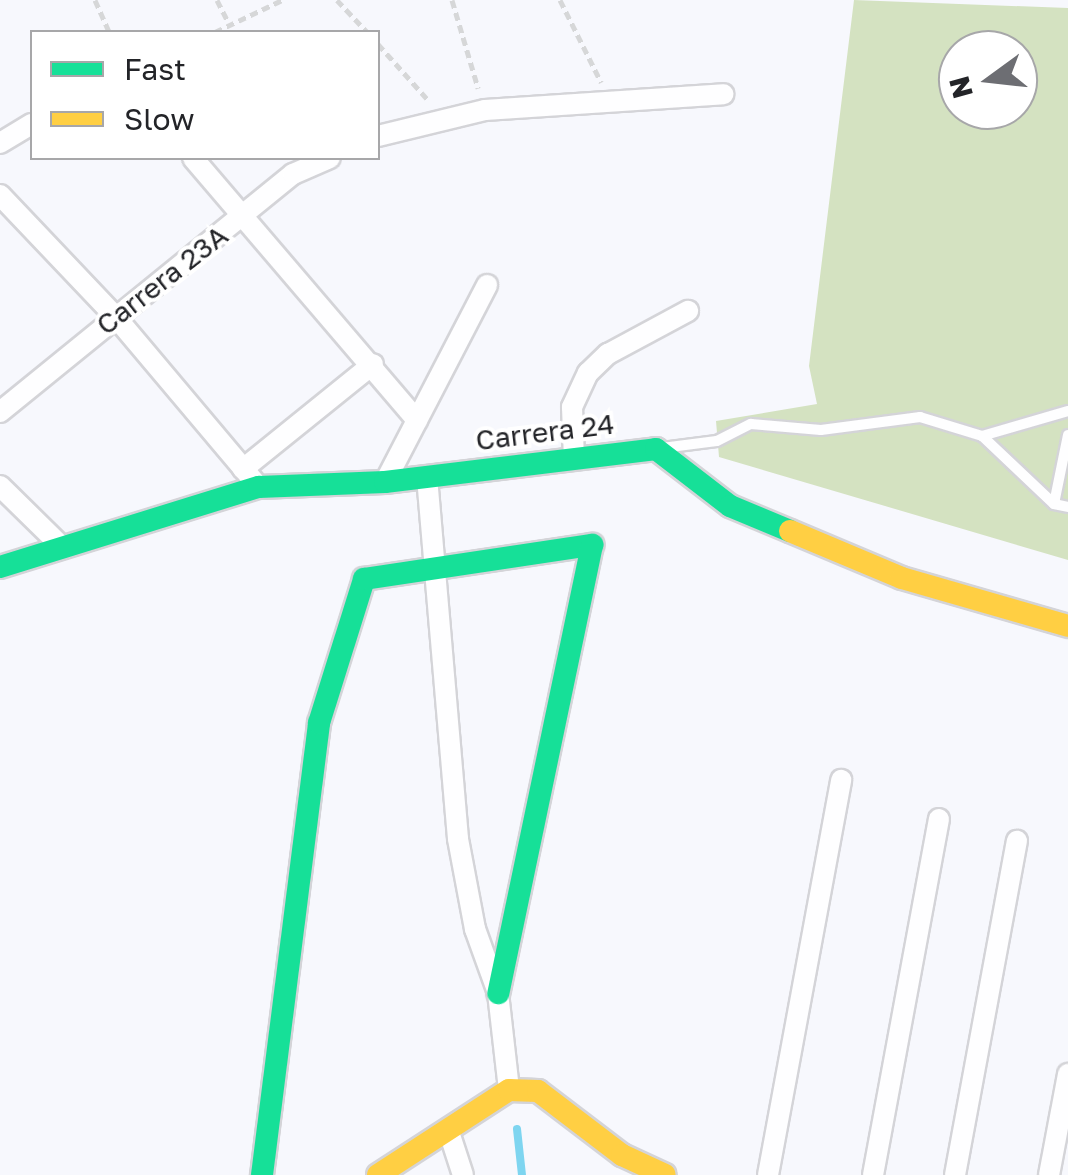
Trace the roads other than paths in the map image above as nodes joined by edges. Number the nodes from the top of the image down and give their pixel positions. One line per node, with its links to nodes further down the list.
1 (723, 94): 3 (street)
2 (30, 125): 4 (street)
3 (380, 135)
4 (0, 143)
5 (195, 160): 8 (street)
6 (326, 160): 8 (street, Carrera 23A)
7 (0, 195): 11 (street)
8 (242, 218): 11 (street, Carrera 23A); 12 (street)
9 (487, 284): 15 (street)
10 (688, 311): 19 (street)
11 (114, 315): 14 (street, Carrera 23A); 21 (street)
12 (373, 364): 15 (street); 21 (street)
13 (1068, 411): 17 (lane)
14 (0, 412)
15 (418, 420): 22 (street)
16 (1068, 435): 24 (lane)
17 (982, 436): 18 (lane); 24 (lane)
18 (656, 449): 19 (street, Carrera 24); 29 (street, Carrera 24)
19 (574, 459): 20 (street, Carrera 24)
20 (427, 477): 22 (street, Carrera 24); 28 (street)
21 (251, 478): 22 (street, Carrera 24); 26 (street, Carrera 24)
22 (385, 482)
23 (0, 486): 26 (street)
24 (1054, 504): 25 (lane)
25 (1068, 507)
26 (63, 548): 27 (street, Carrera 24)
27 (0, 567)
28 (436, 568): 33 (street); 33 (street); 37 (street)
29 (1068, 626)
30 (841, 780): 41 (street)
31 (939, 819): 42 (street)
32 (1017, 841): 43 (street)
33 (498, 993): 35 (street)
34 (1068, 1074): 44 (street)
35 (509, 1090): 36 (street); 40 (street)
36 (449, 1132): 38 (street); 39 (street)
37 (262, 1175)
38 (378, 1175)
39 (463, 1175)
40 (665, 1175)
41 (768, 1175)
42 (873, 1175)
43 (955, 1175)
44 (1050, 1175)

